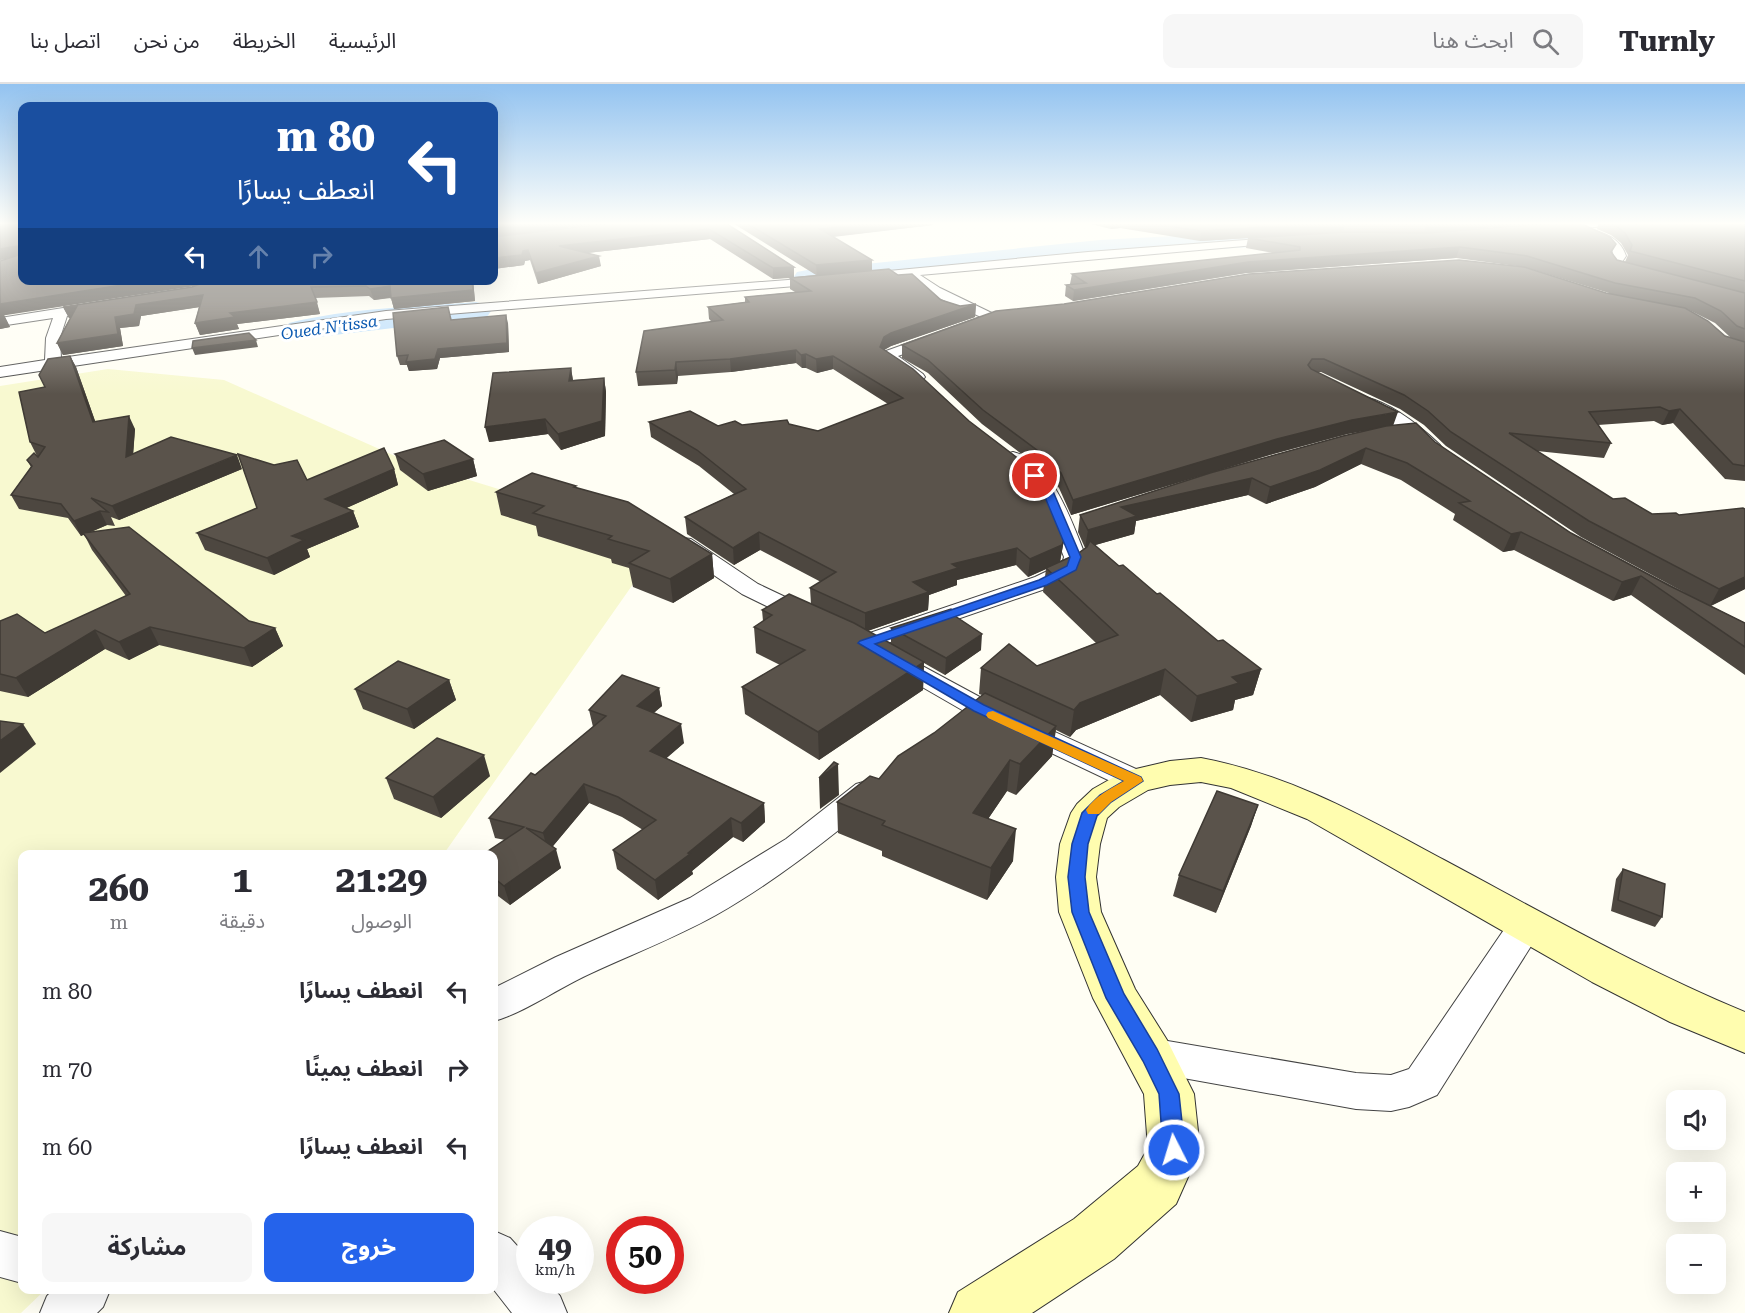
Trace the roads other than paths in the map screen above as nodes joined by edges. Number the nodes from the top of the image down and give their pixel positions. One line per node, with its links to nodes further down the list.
1 (810, 279): 4 (street)
2 (842, 279): 4 (street)
3 (918, 279): 10 (street)
4 (814, 282): 8 (street)
5 (117, 304): 6 (street)
6 (60, 312): 7 (street); 8 (street)
7 (0, 322)
8 (53, 364): 9 (street)
9 (0, 372)
10 (928, 386)
11 (1344, 392): 12 (street)
12 (1416, 431): 13 (street); 15 (street)
13 (1387, 433)
14 (1000, 448): 17 (street)
15 (1447, 458)
16 (1081, 521): 17 (street)
17 (1062, 528): 19 (street)
18 (664, 532): 19 (street)
19 (847, 635): 20 (street)
20 (979, 708): 21 (street); 23 (street)
21 (954, 728)
22 (895, 772): 25 (street)
23 (1136, 781): 24 (main road); 27 (main road)
24 (1526, 925): 26 (main road); 27 (street)
25 (498, 1003)
26 (1745, 1033)
27 (1150, 1055): 34 (main road)
28 (0, 1254): 29 (street)
29 (18, 1259)
30 (498, 1259): 33 (street)
31 (82, 1294): 32 (street)
32 (64, 1313)
33 (543, 1313)
34 (979, 1313)

